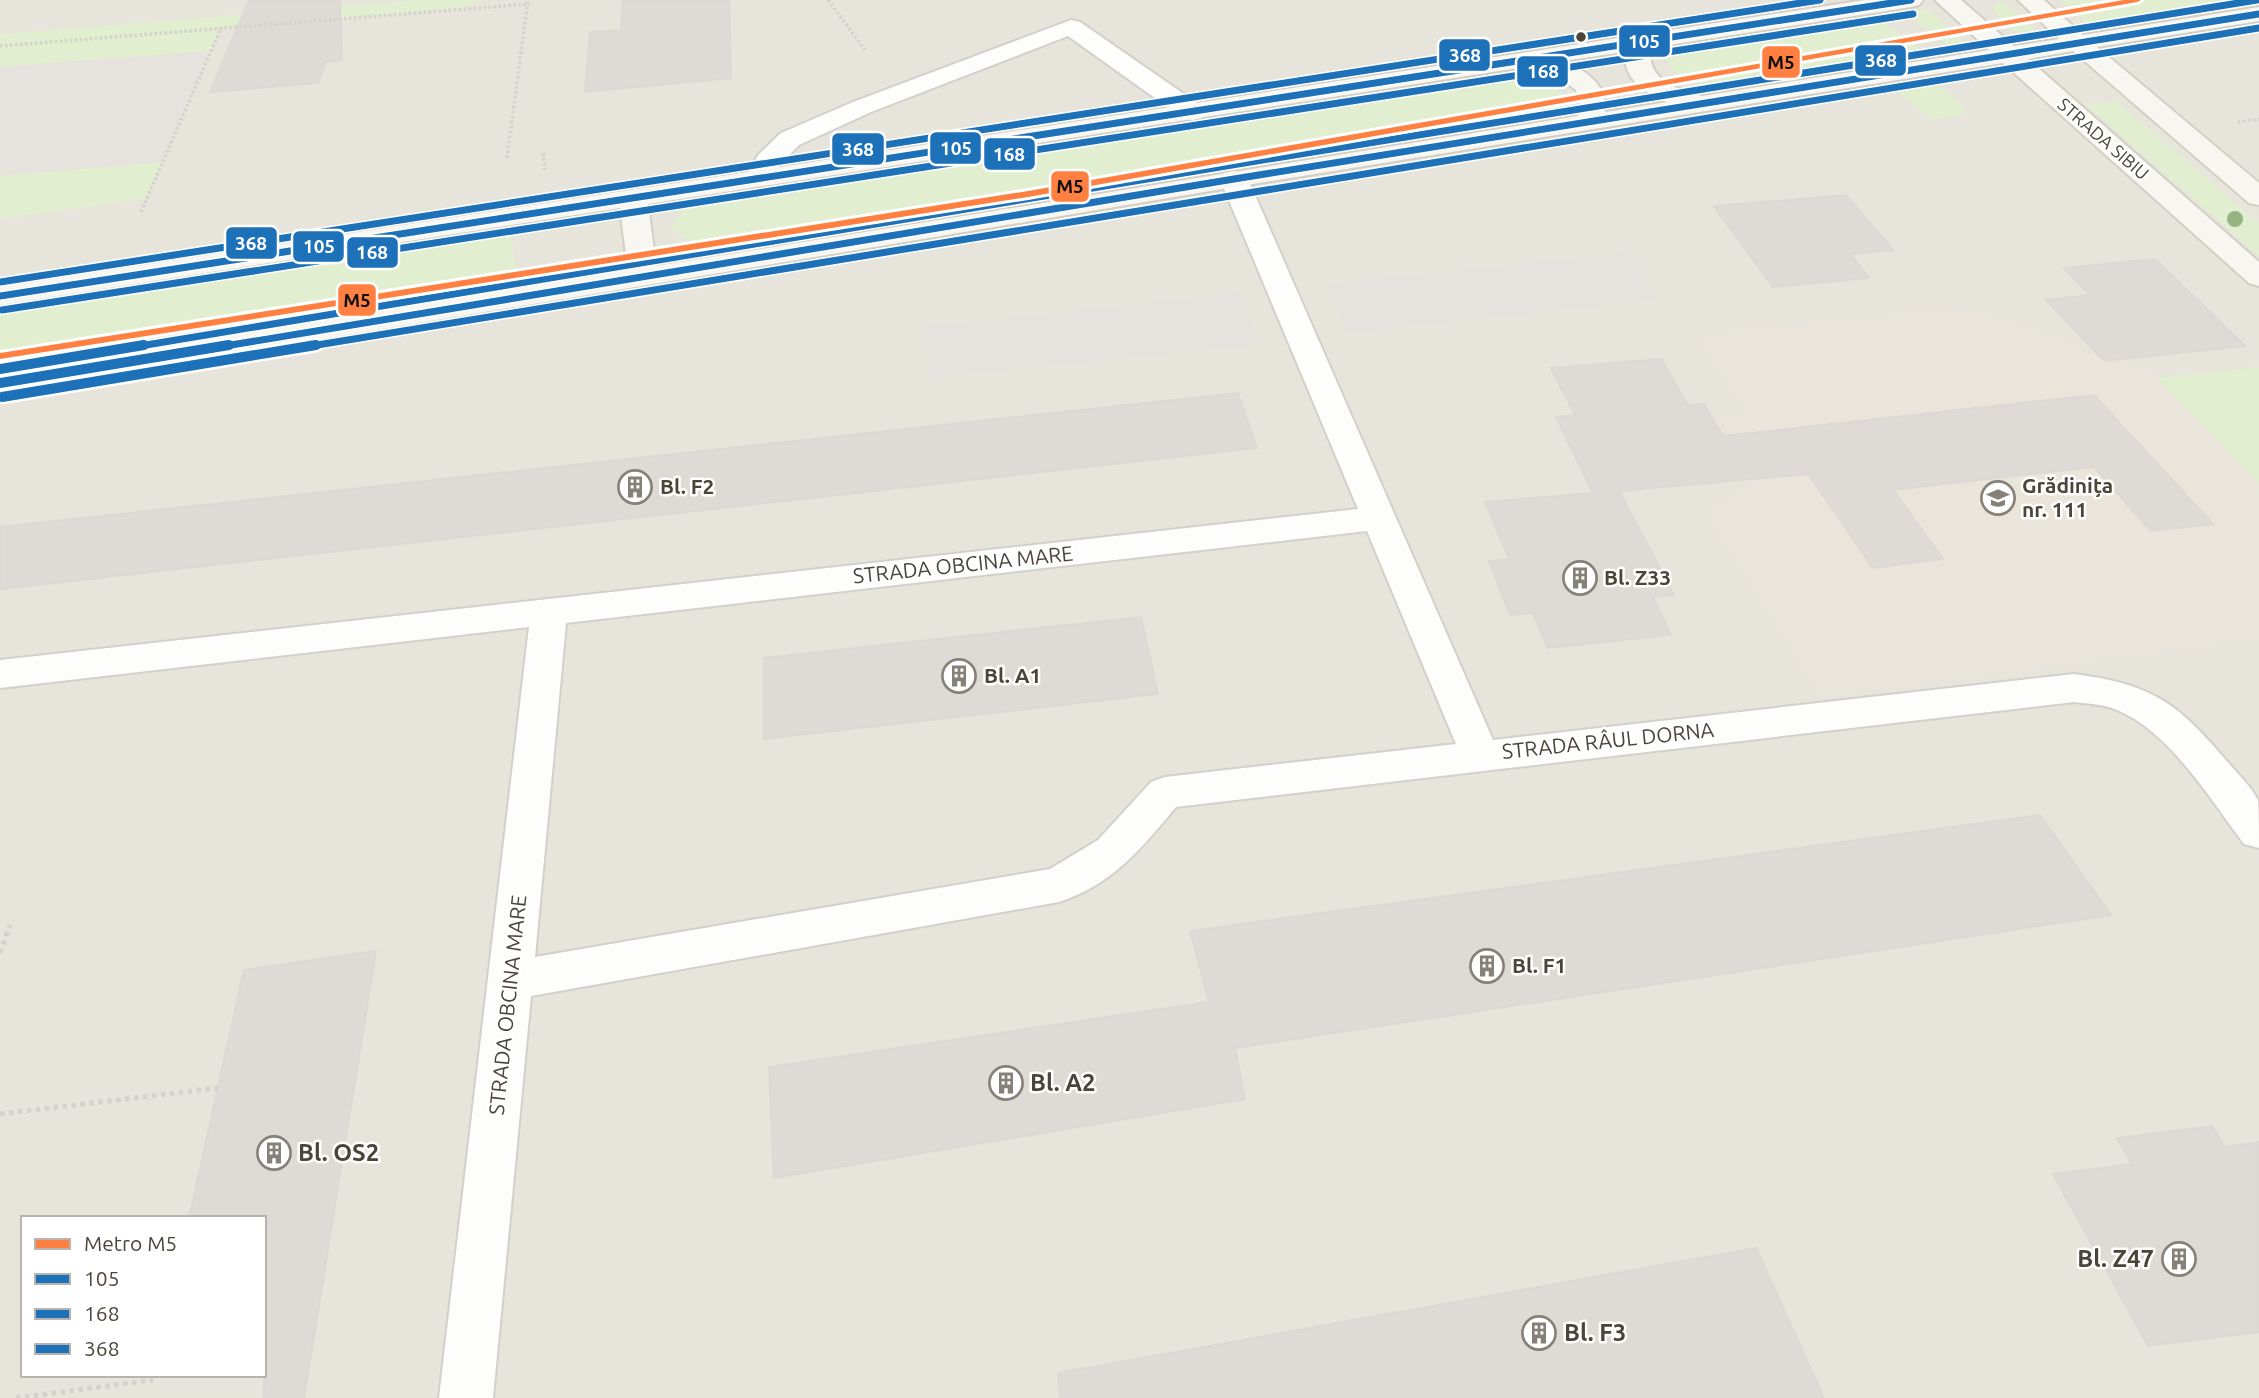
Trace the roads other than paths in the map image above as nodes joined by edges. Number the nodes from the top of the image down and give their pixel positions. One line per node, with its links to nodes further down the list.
1 (1911, 0): 5 (main road)
2 (1947, 0): 7 (main road, STRADA SIBIU)
3 (2030, 0): 6 (main road)
4 (2259, 14): 6 (main road)
5 (1638, 42): 8 (main road); 9 (main road)
6 (2079, 43): 7 (main road); 15 (main road)
7 (2008, 55): 9 (main road); 17 (main road, STRADA SIBIU)
8 (1534, 59): 10 (main road); 11 (main road)
9 (1702, 104): 11 (main road)
10 (1192, 112): 12 (main road); 12 (street)
11 (1588, 122): 13 (main road)
12 (760, 178): 14 (main road)
13 (1234, 179): 16 (main road); 20 (street, STRADA RÂUL DORNA)
14 (633, 197): 16 (main road); 18 (main road)
15 (2259, 197)
16 (643, 276): 19 (main road)
17 (2259, 276)
18 (0, 296)
19 (0, 383)
20 (1378, 518): 21 (street, STRADA OBCINA MARE); 23 (street, STRADA RÂUL DORNA)
21 (549, 611): 22 (street, STRADA OBCINA MARE); 25 (street, STRADA OBCINA MARE)
22 (0, 674)
23 (1480, 755): 24 (street, STRADA RÂUL DORNA); 25 (street)
24 (2259, 832)
25 (511, 980): 26 (street, STRADA OBCINA MARE)
26 (466, 1398)

